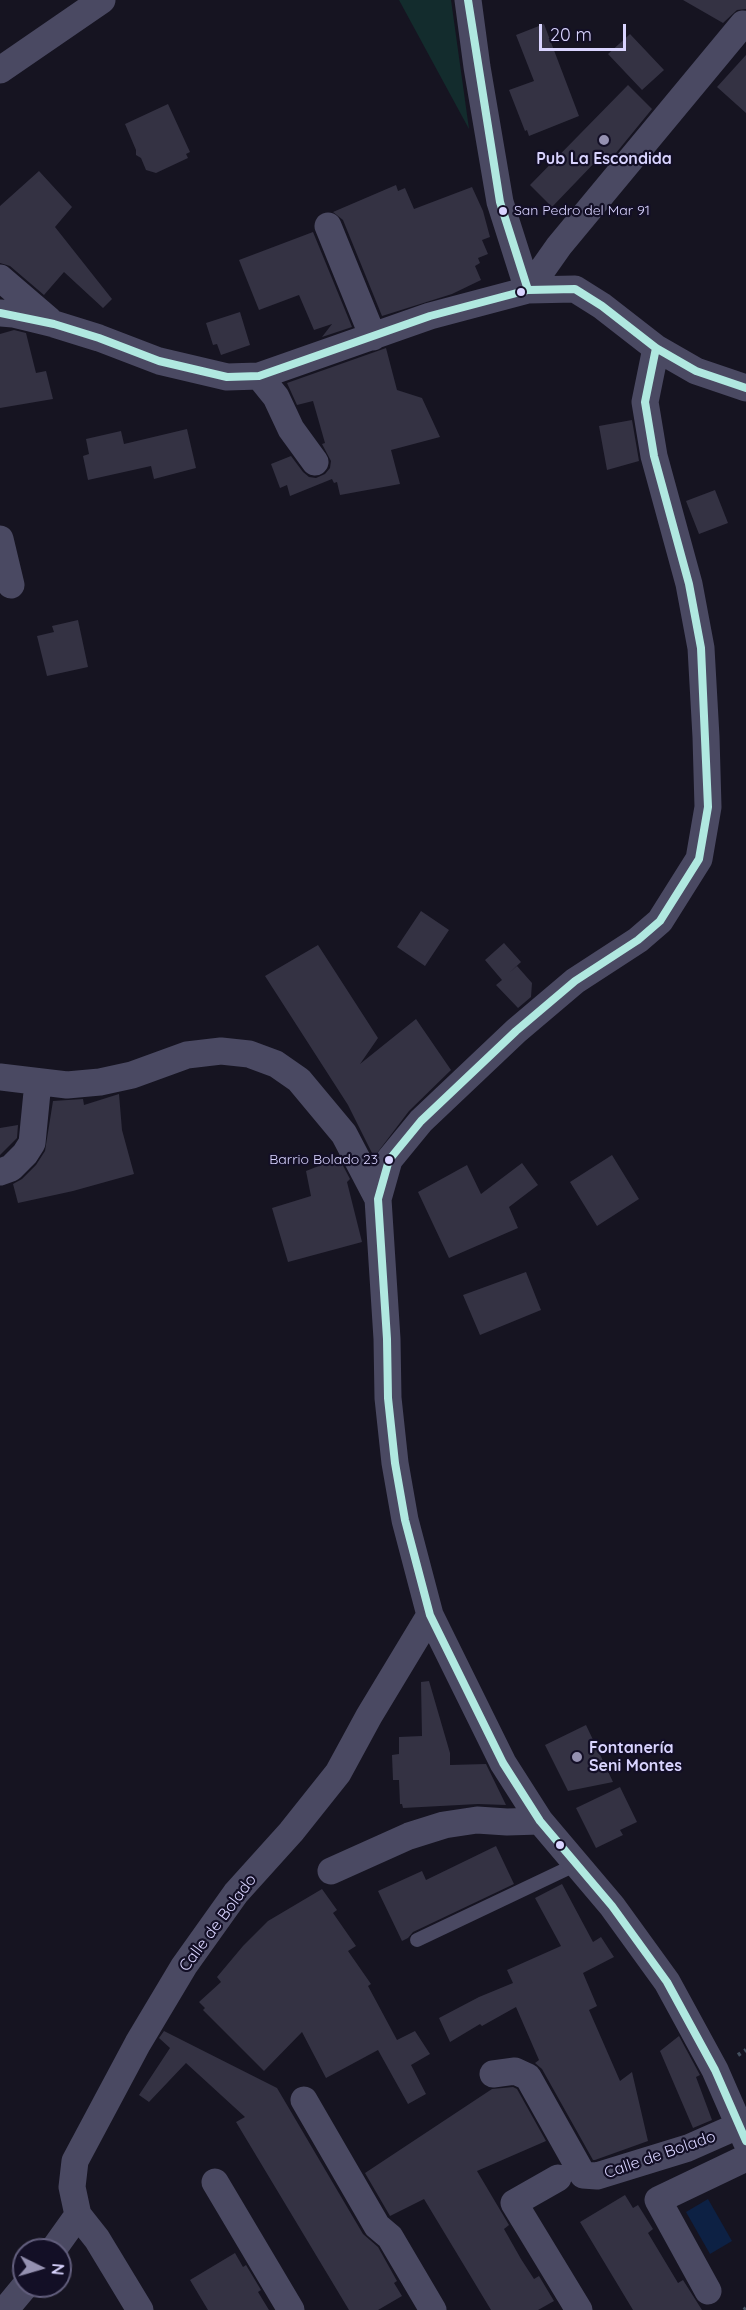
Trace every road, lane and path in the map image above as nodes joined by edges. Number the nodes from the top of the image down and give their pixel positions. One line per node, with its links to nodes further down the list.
1 (102, 0): 4 (street)
2 (468, 0): 7 (street)
3 (743, 24): 7 (street)
4 (0, 70)
5 (328, 226): 10 (street)
6 (0, 278): 9 (street)
7 (528, 290): 10 (street); 11 (street)
8 (0, 313): 9 (street)
9 (54, 324): 12 (street)
10 (373, 337): 12 (street)
11 (656, 348): 13 (street); 20 (street, Calle de Bolado)
12 (259, 376): 14 (street)
13 (746, 388)
14 (315, 462)
15 (0, 539): 16 (street)
16 (11, 585)
17 (0, 1077): 18 (street, Calle de Bolado)
18 (38, 1082): 19 (street); 20 (street, Calle de Bolado)
19 (0, 1172)
20 (378, 1199): 21 (street, Calle de Bolado)
21 (430, 1615): 22 (street, Calle de Bolado); 32 (street, Calle de Bolado)
22 (540, 1821): 23 (street, Calle de Bolado); 24 (street)
23 (577, 1864): 25 (lane); 28 (street, Calle de Bolado)
24 (331, 1871)
25 (417, 1940)
26 (493, 2074): 28 (street, Calle de Bolado)
27 (304, 2100): 39 (street)
28 (743, 2133)
29 (746, 2158): 34 (street)
30 (558, 2178): 40 (street)
31 (215, 2182): 38 (street)
32 (78, 2215): 33 (street); 37 (street)
33 (62, 2238)
34 (708, 2291)
35 (16, 2298): 36 (street)
36 (5, 2310)
37 (140, 2310)
38 (291, 2310)
39 (433, 2310)
40 (579, 2310)

